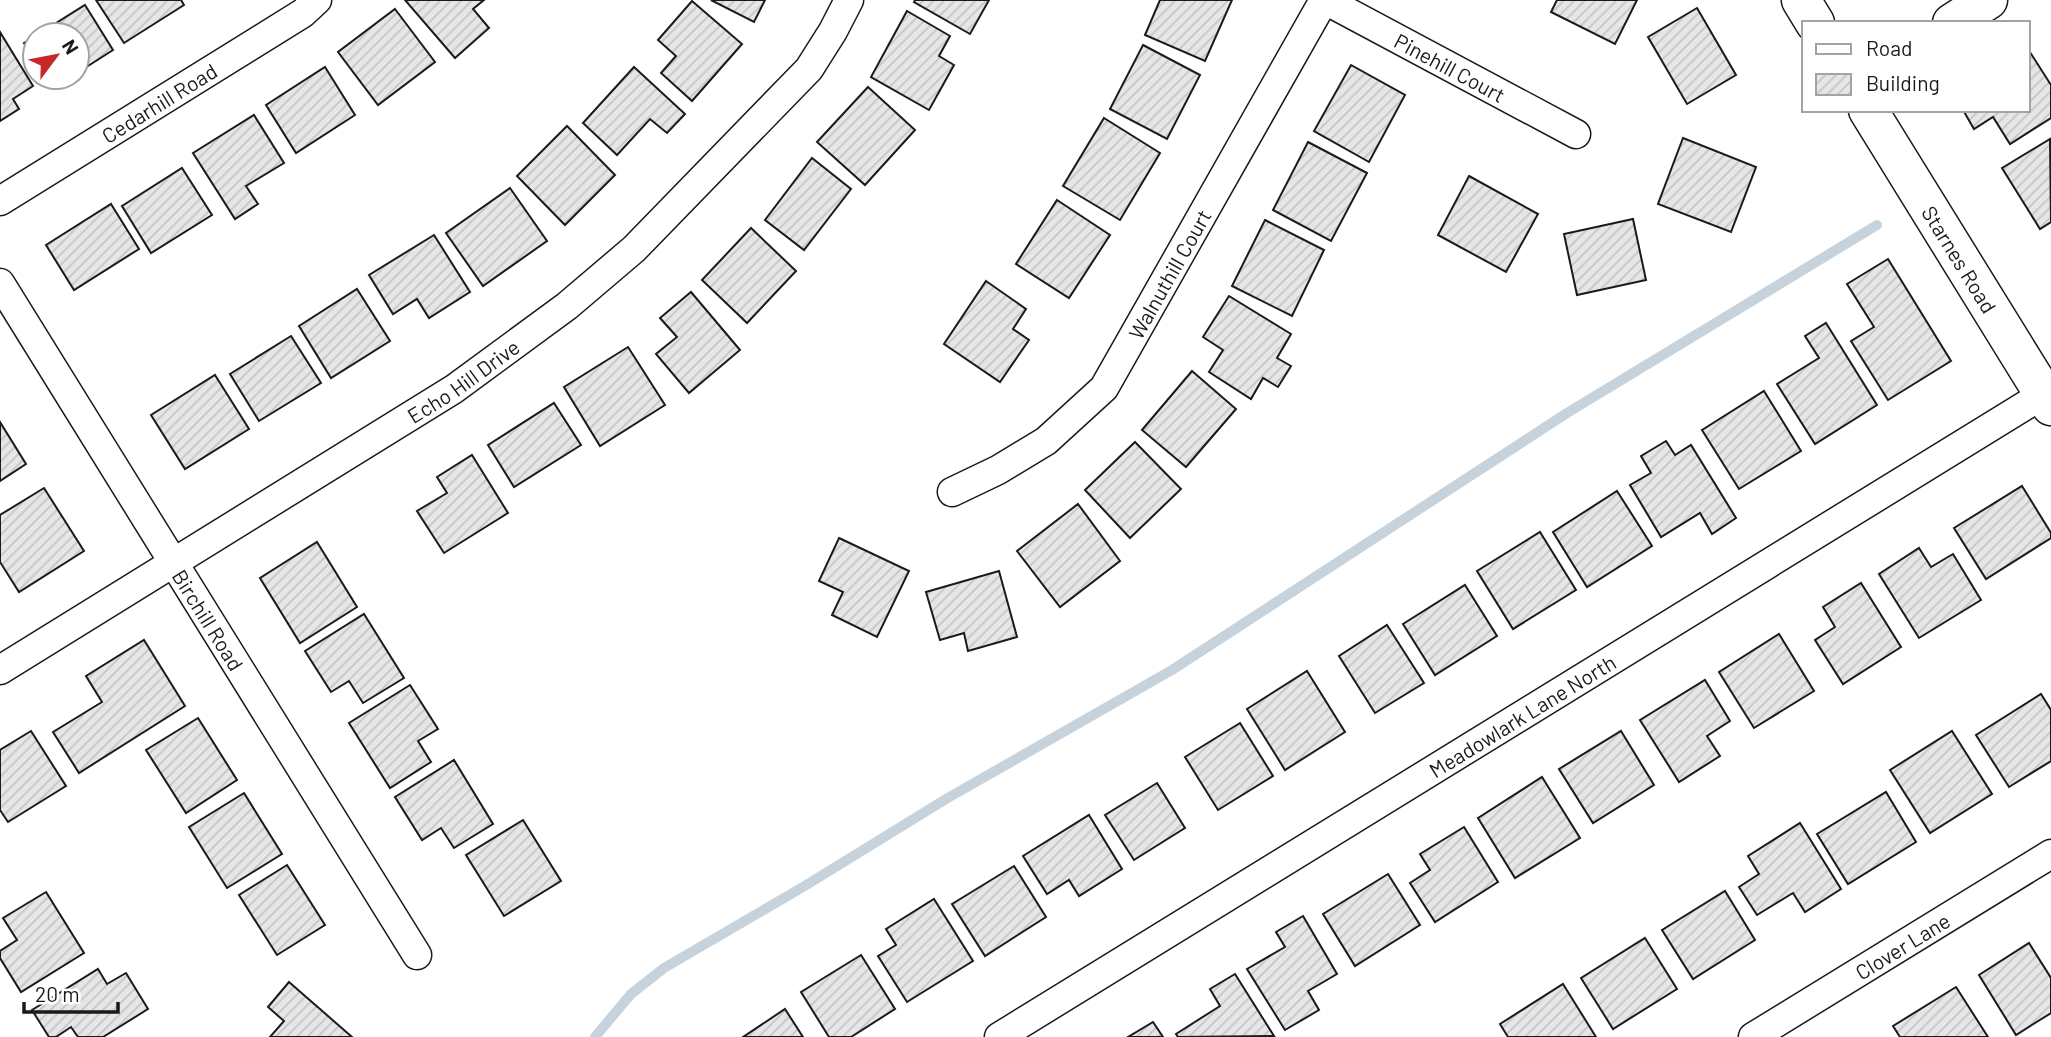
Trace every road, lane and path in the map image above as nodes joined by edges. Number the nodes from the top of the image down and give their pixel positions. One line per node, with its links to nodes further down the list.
1 (317, 0): 10 (street, Cedarhill Road)
2 (849, 0): 14 (street, Echo Hill Drive)
3 (1325, 0): 9 (street, Pinehill Court); 13 (street, Walnuthill Court)
4 (1801, 0): 6 (main road)
5 (1988, 0): 7 (main road)
6 (1814, 21)
7 (1955, 21)
8 (1869, 112): 12 (main road, Starnes Road)
9 (1576, 134)
10 (0, 201)
11 (0, 283): 14 (street, Birchill Road)
12 (2047, 400): 18 (street, Meadowlark Lane North)
13 (952, 492)
14 (173, 564): 15 (street, Echo Hill Drive); 17 (street, Birchill Road)
15 (0, 670)
16 (2051, 854): 19 (street, Clover Lane)
17 (417, 955)
18 (999, 1037)
19 (1753, 1037)

